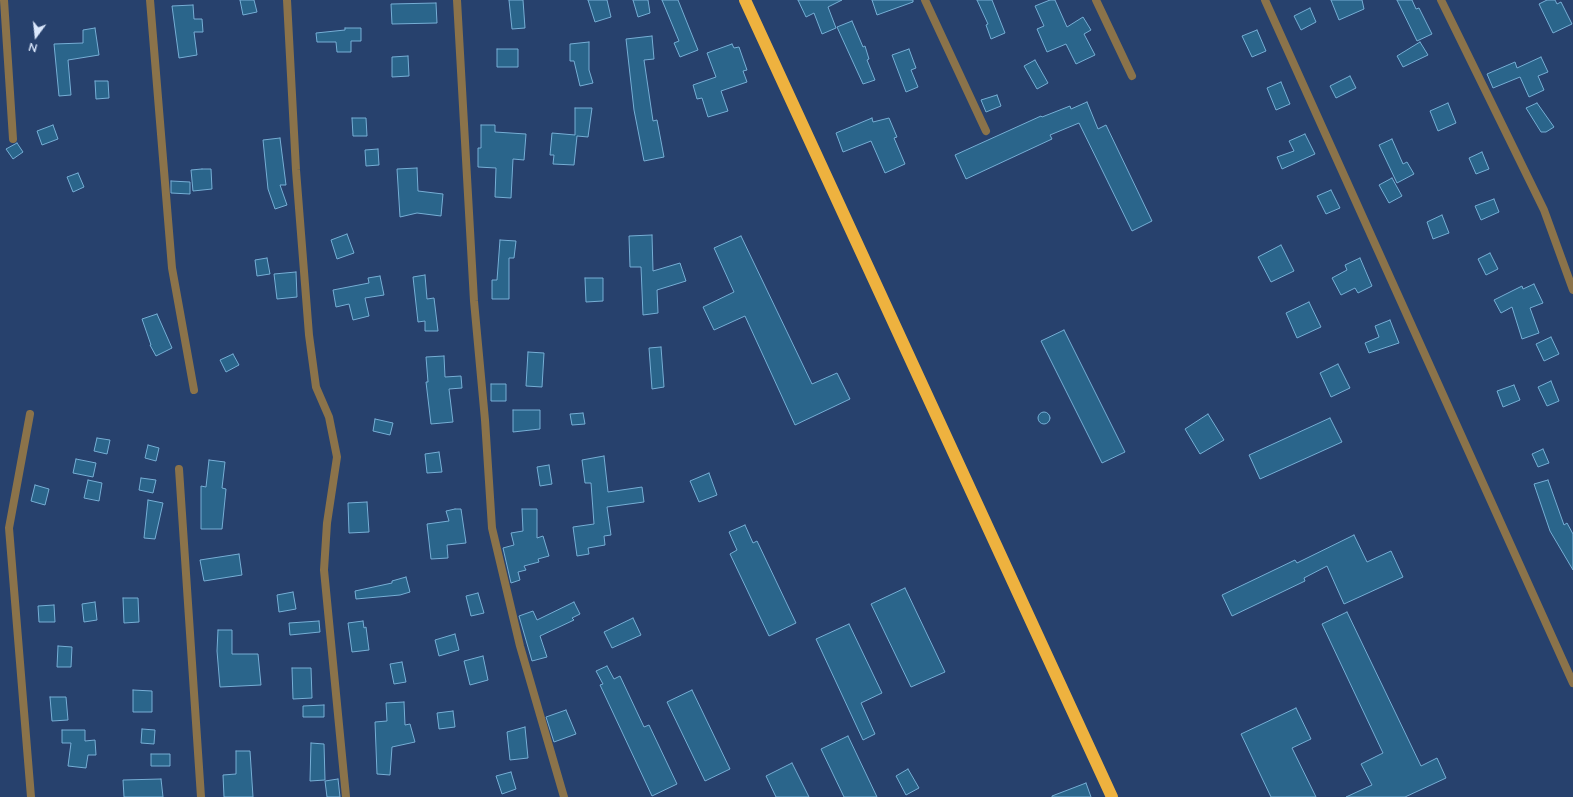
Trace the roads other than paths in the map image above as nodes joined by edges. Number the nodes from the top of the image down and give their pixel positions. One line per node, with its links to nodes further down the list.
1 (4, 0): 12 (street)
2 (150, 0): 14 (street)
3 (287, 0): 20 (street)
4 (457, 0): 21 (street)
5 (745, 0): 22 (highway)
6 (925, 0): 11 (street)
7 (1096, 0): 10 (street)
8 (1265, 0): 17 (street)
9 (1441, 0): 13 (street)
10 (1132, 76)
11 (986, 131)
12 (13, 139)
13 (1573, 290)
14 (194, 390)
15 (30, 414): 18 (street)
16 (179, 469): 19 (street)
17 (1573, 683)
18 (31, 797)
19 (201, 797)
20 (346, 797)
21 (564, 797)
22 (1112, 797)

